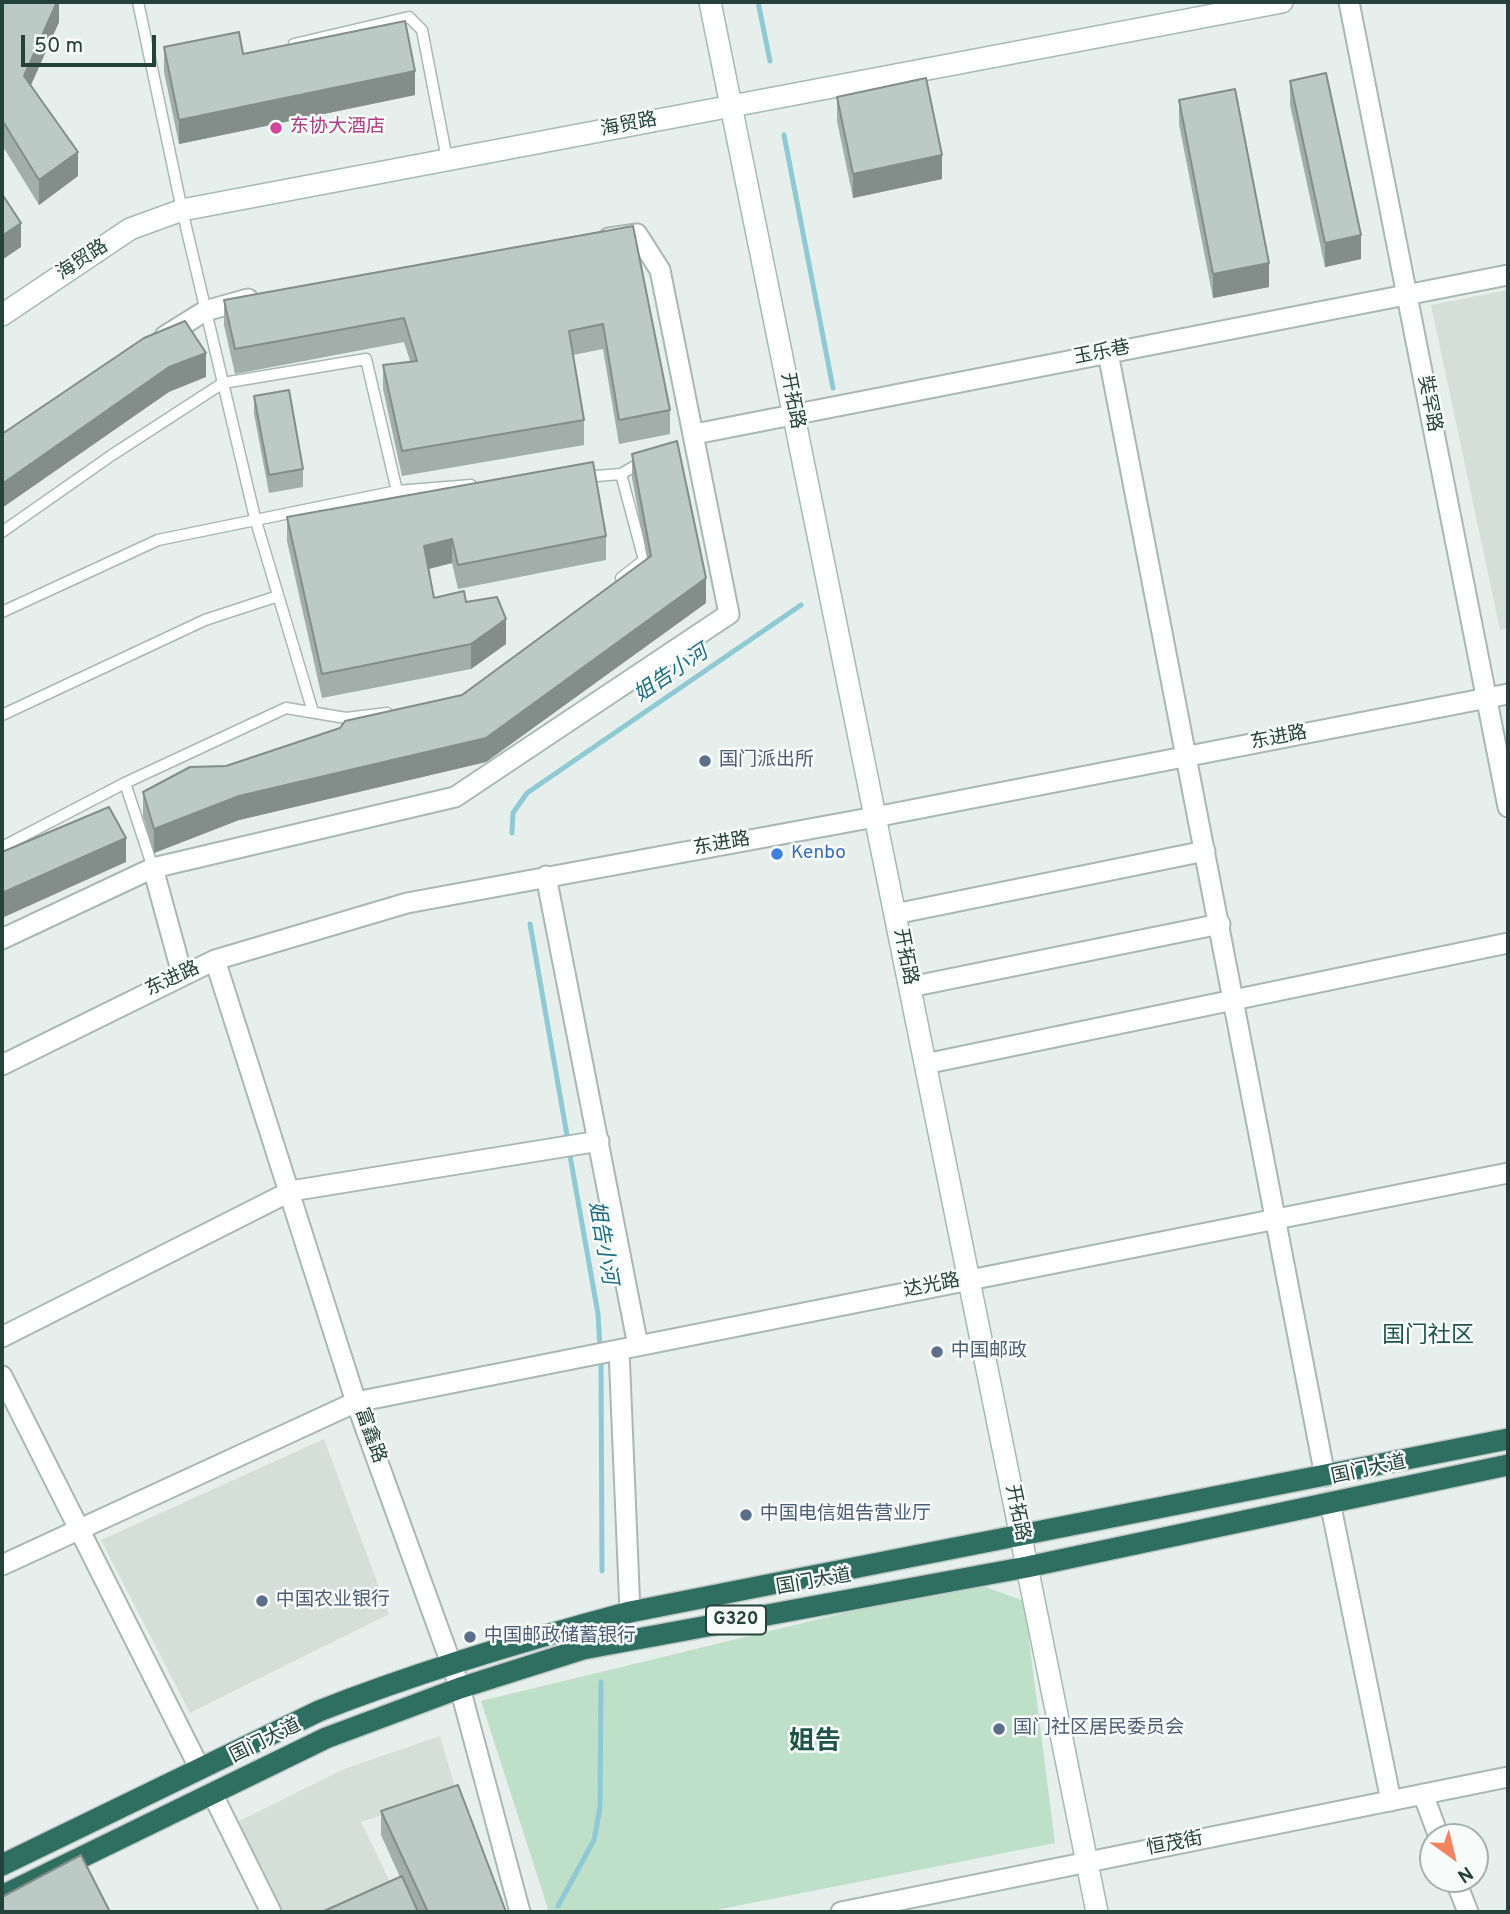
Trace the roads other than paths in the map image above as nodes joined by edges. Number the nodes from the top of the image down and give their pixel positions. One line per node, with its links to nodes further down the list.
1 (138, 2): 8 (lane)
2 (710, 2): 6 (street, 开拓路)
3 (1282, 2): 6 (street, 海贸路)
4 (1349, 2): 12 (street, 奘罕路)
5 (278, 48): 7 (lane)
6 (731, 107): 7 (street, 海贸路); 18 (street, 开拓路)
7 (447, 159): 8 (street, 海贸路)
8 (182, 210): 13 (lane); 14 (street, 海贸路)
9 (596, 240): 19 (street)
10 (1508, 275): 12 (street, 玉乐巷)
11 (267, 293): 13 (street)
12 (1407, 295): 16 (street, 玉乐巷); 31 (street, 奘罕路)
13 (205, 311): 15 (street); 17 (lane)
14 (2, 315)
15 (148, 347)
16 (1108, 353): 18 (street, 玉乐巷); 35 (street)
17 (223, 383): 24 (lane); 25 (lane); 26 (lane)
18 (793, 414): 19 (street, 玉乐巷); 38 (street, 开拓路)
19 (690, 437): 41 (street)
20 (653, 457): 21 (lane)
21 (621, 474): 22 (lane); 27 (lane)
22 (565, 478)
23 (481, 484): 24 (lane)
24 (397, 491): 25 (lane)
25 (255, 518): 28 (lane); 29 (lane)
26 (2, 532)
27 (611, 586)
28 (278, 596): 33 (lane); 34 (lane)
29 (2, 612)
30 (1508, 694): 31 (street, 东进路)
31 (1487, 699): 35 (street, 东进路); 37 (street, 奘罕路)
32 (401, 711): 33 (lane)
33 (313, 712): 36 (lane)
34 (2, 715)
35 (1187, 757): 38 (street, 东进路); 40 (street)
36 (125, 783): 39 (lane); 41 (lane)
37 (1508, 807)
38 (875, 817): 42 (street, 东进路); 43 (street, 开拓路)
39 (2, 847)
40 (1205, 851): 43 (street); 44 (street)
41 (153, 868): 45 (street); 48 (street)
42 (546, 876): 47 (street, 东进路); 53 (street)
43 (895, 914): 49 (street, 开拓路)
44 (1220, 924): 49 (street); 50 (street)
45 (2, 939)
46 (1508, 943): 50 (street)
47 (215, 960): 48 (street, 东进路); 55 (street, 富鑫路)
48 (182, 974): 52 (street, 东进路)
49 (910, 987): 51 (street, 开拓路)
50 (1234, 1000): 51 (street); 56 (street)
51 (925, 1064): 57 (street, 开拓路)
52 (2, 1065)
53 (590, 1143): 55 (street); 59 (street)
54 (1508, 1173): 56 (street, 达光路)
55 (291, 1191): 58 (street); 61 (street, 富鑫路)
56 (1277, 1219): 57 (street, 达光路); 64 (street)
57 (969, 1279): 59 (street, 达光路); 67 (street, 开拓路)
58 (2, 1337)
59 (623, 1349): 61 (street, 达光路); 70 (street)
60 (2, 1376): 66 (street)
61 (356, 1402): 66 (street, 达光路); 71 (street, 富鑫路)
62 (1508, 1439): 64 (highway, 国门大道 / G320)
63 (1508, 1465): 65 (highway, 国门大道 / G320)
64 (1325, 1476): 67 (highway, 国门大道 / G320)
65 (1330, 1502): 69 (highway, 国门大道 / G320); 77 (street)
66 (79, 1530): 68 (street, 达光路); 73 (street)
67 (1021, 1536): 69 (street, 开拓路); 70 (highway, 国门大道 / G320)
68 (2, 1566)
69 (1027, 1567): 72 (highway, 国门大道 / G320); 79 (street, 开拓路)
70 (630, 1612): 71 (highway, 国门大道 / G320)
71 (451, 1664): 72 (street, 富鑫路); 73 (highway, 国门大道 / G320)
72 (460, 1688): 75 (highway, 国门大道 / G320); 84 (street, 富鑫路)
73 (199, 1767): 80 (highway, 国门大道 / G320)
74 (1508, 1777): 76 (street, 恒茂街)
75 (212, 1793): 82 (highway, 国门大道 / G320); 83 (street)
76 (1423, 1794): 77 (street, 恒茂街); 78 (street)
77 (1391, 1801): 79 (street, 恒茂街)
78 (1434, 1823)
79 (1087, 1862): 85 (street, 恒茂街); 86 (street, 开拓路)
80 (2, 1865)
81 (1461, 1893): 87 (street)
82 (2, 1896)
83 (271, 1912)
84 (520, 1912)
85 (841, 1912)
86 (1097, 1912)
87 (1468, 1912)

